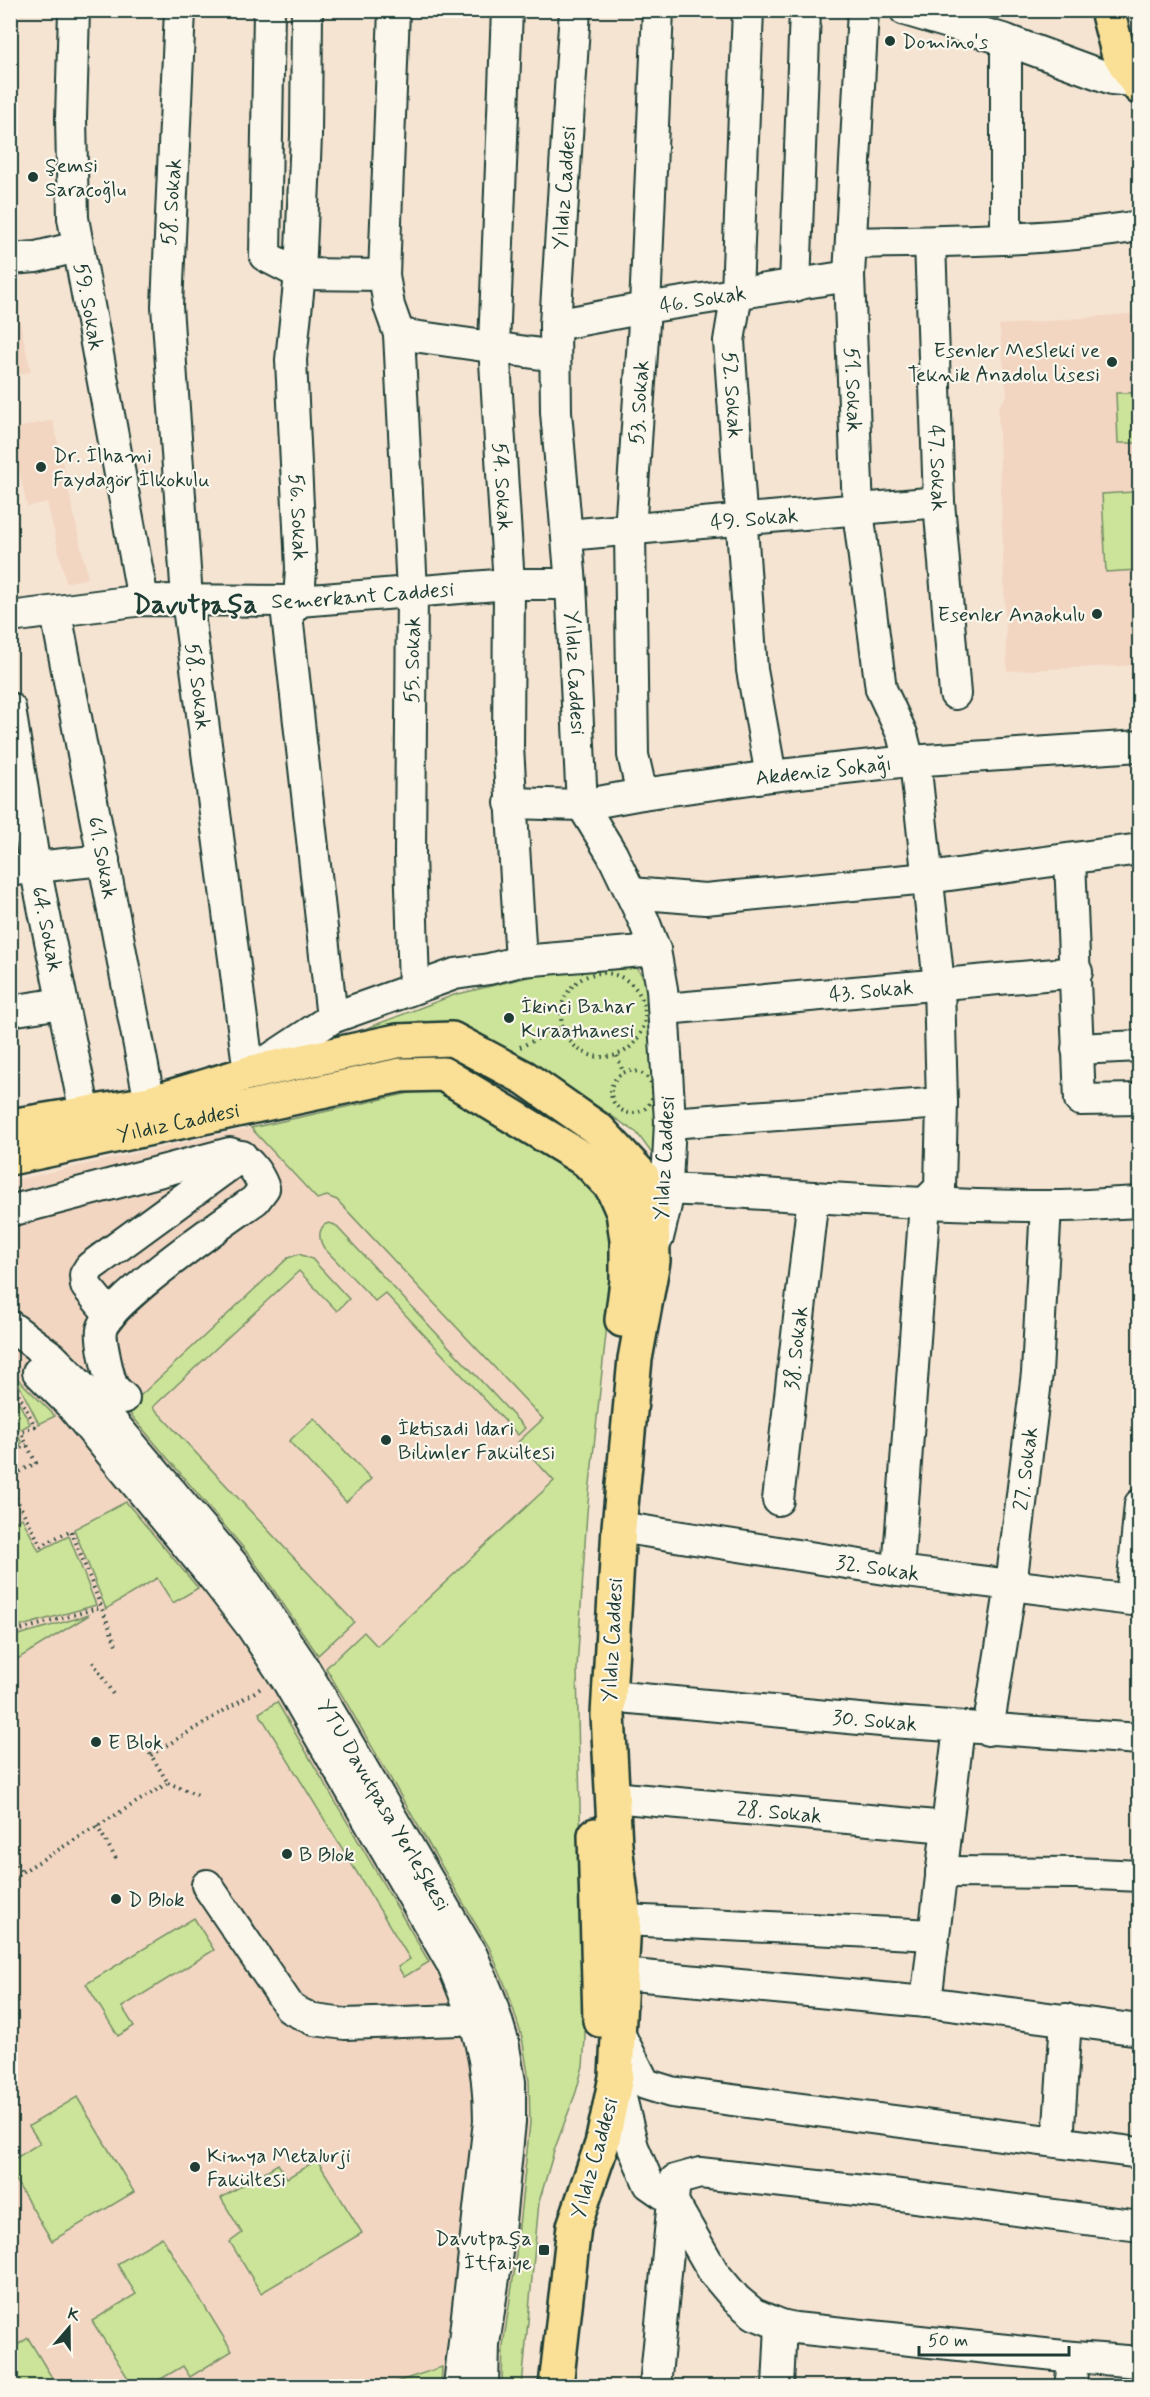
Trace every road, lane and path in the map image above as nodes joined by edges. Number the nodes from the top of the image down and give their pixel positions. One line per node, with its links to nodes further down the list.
1 (74, 10): 22 (street, 59. Sokak)
2 (180, 10): 43 (street, 58. Sokak)
3 (269, 10): 24 (street)
4 (307, 10): 24 (street, 56. Sokak)
5 (394, 10): 25 (street, 55. Sokak)
6 (507, 10): 32 (street, 54. Sokak)
7 (575, 10): 30 (street, Yıldız Caddesi)
8 (658, 10): 29 (street, 53. Sokak)
9 (748, 10): 28 (street, 52. Sokak)
10 (805, 10): 27 (street)
11 (863, 10): 21 (street, 51. Sokak)
12 (905, 10): 15 (street)
13 (1107, 10): 17 (main road)
14 (1120, 10): 17 (main road)
15 (951, 17): 16 (street)
16 (1006, 40): 17 (street); 19 (street)
17 (1138, 77)
18 (1140, 226): 19 (street)
19 (1006, 238): 20 (street)
20 (930, 242): 21 (street); 34 (street, 47. Sokak)
21 (851, 243): 26 (street, 51. Sokak)
22 (77, 248): 23 (street); 42 (street, 59. Sokak)
23 (10, 260)
24 (300, 273): 25 (street); 44 (street, 56. Sokak)
25 (384, 275): 31 (street, 55. Sokak)
26 (849, 276): 27 (street, 46. Sokak); 35 (street, 51. Sokak)
27 (795, 285): 28 (street, 46. Sokak)
28 (736, 293): 29 (street, 46. Sokak); 36 (street, 52. Sokak)
29 (645, 308): 30 (street, 46. Sokak); 37 (street, 53. Sokak)
30 (555, 325): 33 (street, Yıldız Caddesi)
31 (399, 334): 32 (street); 41 (street, 55. Sokak)
32 (494, 346): 33 (street); 39 (street, 54. Sokak)
33 (555, 356): 38 (street, Yıldız Caddesi)
34 (939, 502): 35 (street, 49. Sokak); 47 (street, 47. Sokak)
35 (858, 511): 36 (street, 49. Sokak); 51 (street, 51. Sokak)
36 (742, 521): 37 (street, 49. Sokak); 52 (street, 52. Sokak)
37 (630, 531): 38 (street, 49. Sokak); 53 (street, 53. Sokak)
38 (567, 535): 40 (street, Yıldız Caddesi)
39 (509, 584): 40 (street, Semerkant Caddesi); 41 (street, Semerkant Caddesi); 54 (street, 54. Sokak)
40 (571, 584): 55 (street, Yıldız Caddesi)
41 (412, 591): 44 (street, Semerkant Caddesi); 66 (street, 55. Sokak)
42 (143, 600): 43 (street, Semerkant Caddesi); 45 (street, Semerkant Caddesi)
43 (187, 600): 44 (street, Semerkant Caddesi); 77 (street, 58. Sokak)
44 (299, 602): 70 (street, 56. Sokak)
45 (56, 613): 46 (street, Semerkant Caddesi); 57 (street, 61. Sokak)
46 (10, 617)
47 (955, 694)
48 (10, 708): 50 (street, 64. Sokak)
49 (1140, 746): 51 (street, Akdeniz Sokağı)
50 (13, 748): 59 (street, 64. Sokak)
51 (912, 761): 52 (street, Akdeniz Sokağı); 60 (street, 51. Sokak)
52 (771, 776): 53 (street, Akdeniz Sokağı)
53 (642, 794): 55 (street, Akdeniz Sokağı)
54 (510, 803): 55 (street, Akdeniz Sokağı); 63 (street, 54. Sokak)
55 (582, 805): 61 (street, Yıldız Caddesi)
56 (1140, 849): 58 (street)
57 (104, 860): 59 (street); 79 (street, 61. Sokak)
58 (1070, 860): 60 (street); 64 (street)
59 (23, 869): 67 (street, 64. Sokak)
60 (928, 878): 61 (street); 65 (street, 51. Sokak)
61 (631, 893): 62 (street, Yıldız Caddesi)
62 (655, 950): 63 (street); 68 (street, Yıldız Caddesi)
63 (521, 961): 66 (street)
64 (1077, 972): 65 (street, 43. Sokak); 73 (street)
65 (939, 984): 68 (street, 43. Sokak); 80 (street, 51. Sokak)
66 (414, 987): 70 (street)
67 (62, 1003): 69 (street); 81 (street, 64. Sokak)
68 (665, 1009): 82 (street, Yıldız Caddesi)
69 (10, 1011)
70 (332, 1018): 77 (street)
71 (562, 1027): 74 (path); 74 (path); 75 (path)
72 (1140, 1046): 73 (street)
73 (1077, 1049): 78 (street)
74 (617, 1056): 76 (path)
75 (504, 1067): 77 (main road); 92 (main road)
76 (623, 1072): 76 (path)
77 (249, 1073): 79 (main road)
78 (1140, 1099)
79 (150, 1103): 81 (main road)
80 (942, 1103): 82 (street); 89 (street, 51. Sokak)
81 (86, 1113): 83 (main road)
82 (670, 1123): 86 (street, Yıldız Caddesi)
83 (10, 1126)
84 (242, 1156): 91 (street); 93 (street); 93 (street)
85 (10, 1158): 149 (main road, Yıldız Caddesi)
86 (666, 1189): 87 (street); 92 (street, Yıldız Caddesi)
87 (813, 1197): 89 (street); 102 (street, 38. Sokak)
88 (1140, 1202): 90 (street)
89 (925, 1203): 90 (street); 105 (street)
90 (1046, 1206): 106 (street, 27. Sokak)
91 (10, 1211)
92 (653, 1261): 104 (main road, Yıldız Caddesi)
93 (110, 1315): 97 (street)
94 (10, 1326): 148 (street, YTU Davutpasa Yerleşkesi)
95 (10, 1349): 135 (street, YTU Davutpasa Yerleşkesi)
96 (10, 1378): 98 (path)
97 (124, 1398)
98 (27, 1445): 99 (path); 100 (path)
99 (10, 1453)
100 (10, 1477)
101 (10, 1487): 108 (path)
102 (778, 1500)
103 (1140, 1504): 107 (street)
104 (619, 1527): 105 (street, 32. Sokak); 114 (main road, Yıldız Caddesi)
105 (898, 1571): 106 (street, 32. Sokak)
106 (1011, 1585): 107 (street, 32. Sokak); 115 (street, 27. Sokak)
107 (1135, 1600)
108 (101, 1607): 109 (path); 110 (path)
109 (10, 1633)
110 (117, 1647)
111 (93, 1662): 113 (path)
112 (270, 1682): 118 (path)
113 (114, 1695)
114 (609, 1696): 115 (street, 30. Sokak); 121 (main road, Yıldız Caddesi)
115 (974, 1729): 116 (street, 30. Sokak); 123 (street, 27. Sokak)
116 (1140, 1739)
117 (146, 1747): 118 (path)
118 (151, 1755): 119 (path)
119 (168, 1783): 120 (path); 122 (path)
120 (198, 1795)
121 (612, 1797): 123 (street, 28. Sokak); 131 (main road, Yıldız Caddesi)
122 (97, 1826): 125 (path); 126 (path)
123 (947, 1827): 127 (street, 27. Sokak)
124 (10, 1854): 126 (path)
125 (118, 1862)
126 (22, 1872): 129 (path)
127 (941, 1872): 128 (street); 132 (street, 27. Sokak)
128 (1140, 1876)
129 (10, 1885)
130 (207, 1885): 135 (street)
131 (624, 1920): 132 (street); 133 (main road, Yıldız Caddesi)
132 (934, 1935): 134 (street, 27. Sokak)
133 (622, 1974): 134 (street); 138 (main road, Yıldız Caddesi)
134 (926, 2002): 136 (street)
135 (473, 2014): 147 (street, YTU Davutpasa Yerleşkesi)
136 (1066, 2019): 137 (street); 140 (street)
137 (1140, 2030)
138 (618, 2031): 139 (main road, Yıldız Caddesi); 140 (street)
139 (616, 2077): 142 (street); 150 (main road, Yıldız Caddesi)
140 (1058, 2142): 141 (street)
141 (1140, 2153)
142 (672, 2200): 143 (street); 144 (street); 151 (street)
143 (1140, 2226)
144 (781, 2325): 145 (street); 152 (street)
145 (1074, 2357): 146 (street); 153 (street)
146 (1140, 2362)
147 (459, 2386)
148 (483, 2386)
149 (539, 2386)
150 (556, 2386)
151 (655, 2386)
152 (778, 2386)
153 (1071, 2386)

